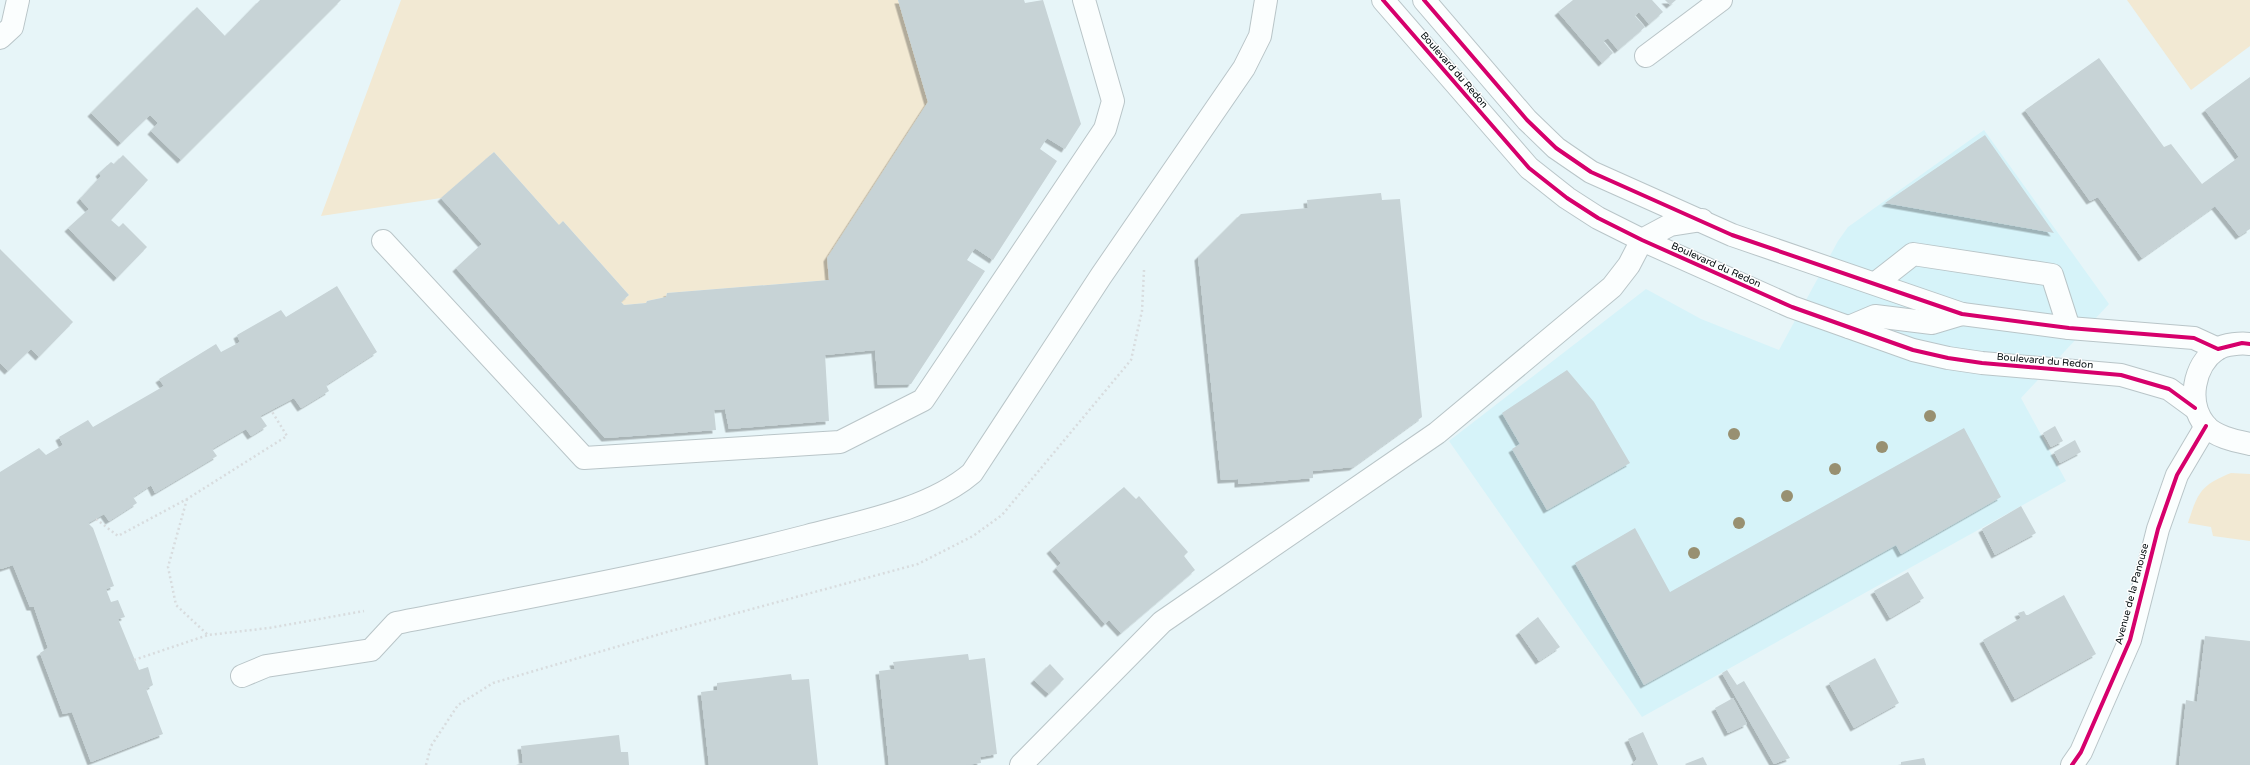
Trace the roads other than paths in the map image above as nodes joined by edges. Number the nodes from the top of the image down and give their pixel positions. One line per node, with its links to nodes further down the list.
1 (18, 0): 7 (street)
2 (1084, 0): 11 (street)
3 (1266, 0): 20 (street)
4 (1383, 0): 10 (street, Boulevard du Redon)
5 (1424, 0): 9 (street)
6 (1721, 0): 8 (street)
7 (0, 38)
8 (1646, 56)
9 (1703, 220): 10 (street); 12 (street)
10 (1642, 240): 14 (street, Boulevard du Redon); 21 (street)
11 (384, 241)
12 (1876, 283): 13 (street); 15 (street)
13 (1962, 314): 14 (street); 15 (street)
14 (1849, 326): 18 (street, Boulevard du Redon)
15 (2069, 328): 17 (street)
16 (2250, 344): 17 (street)
17 (2218, 349): 18 (street)
18 (2201, 417): 19 (street, Boulevard du Redon); 22 (street, Avenue de la Panouse)
19 (2250, 444)
20 (242, 676)
21 (1022, 765)
22 (2072, 765)

